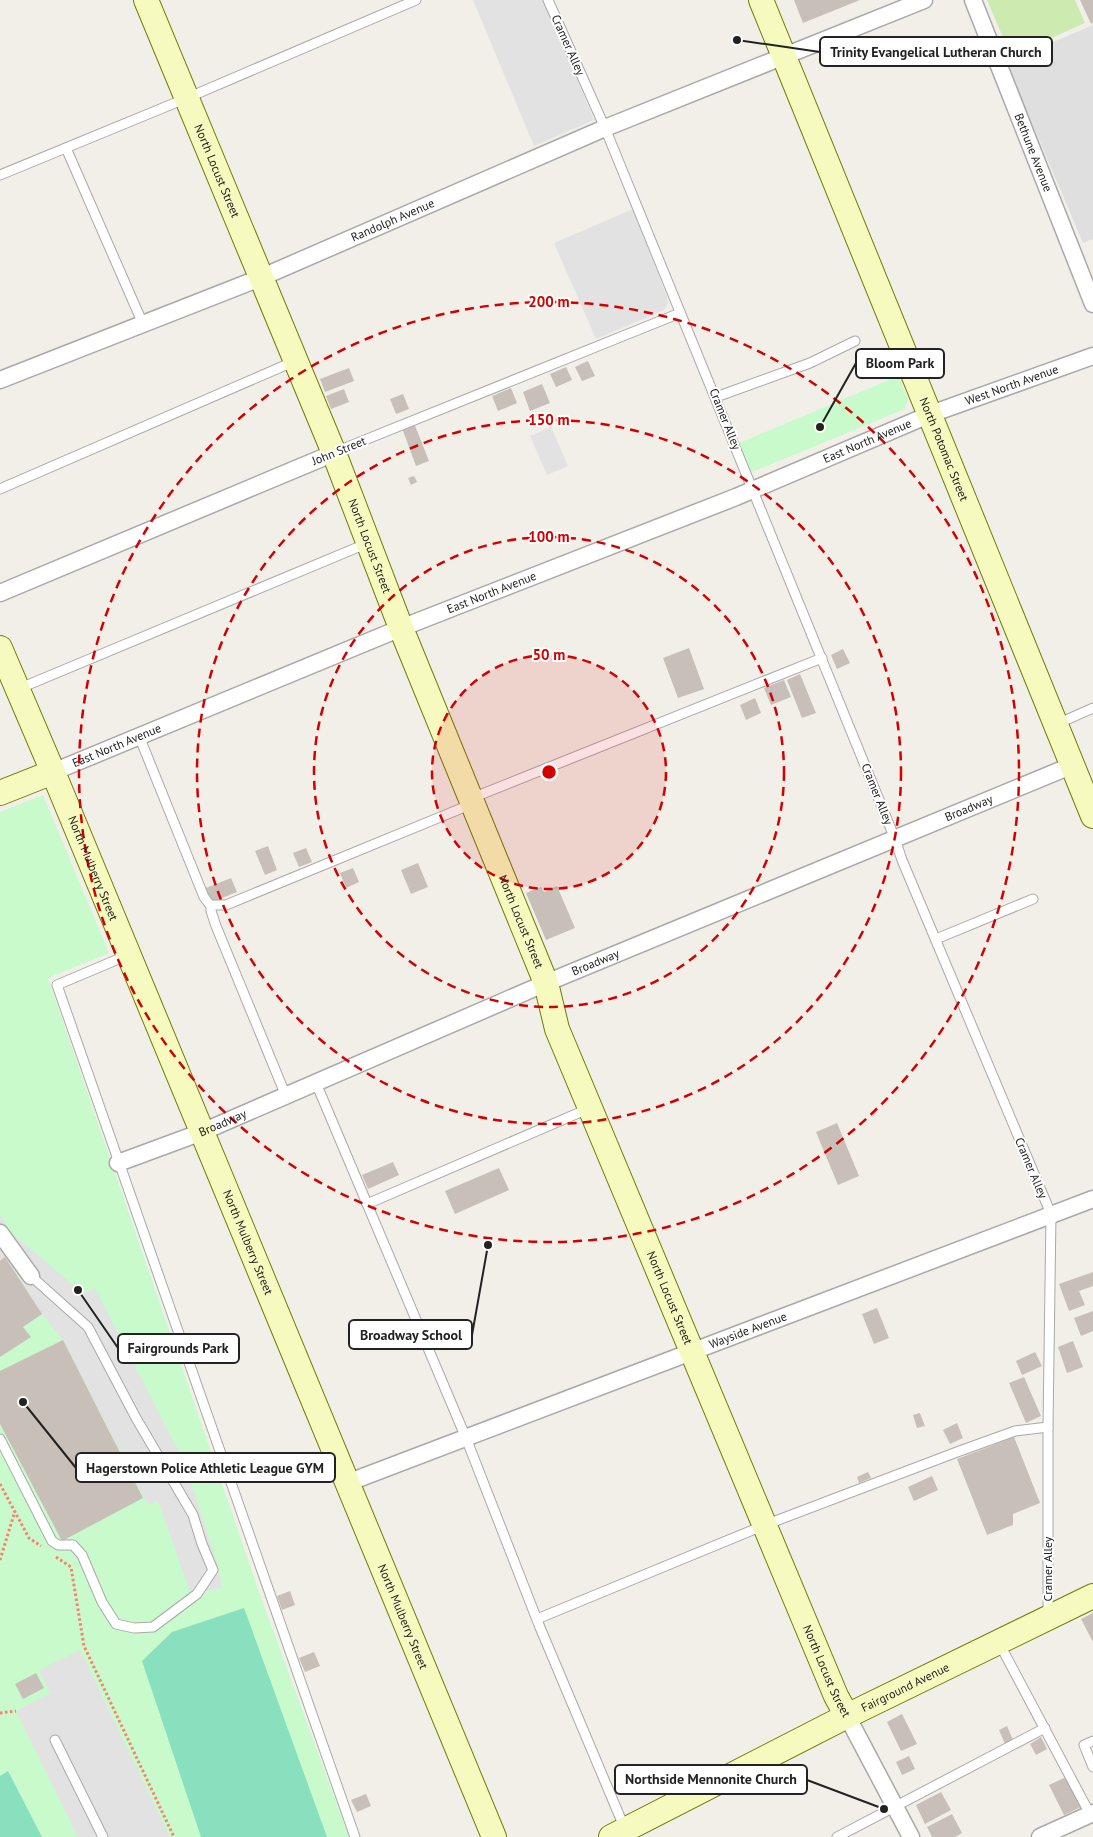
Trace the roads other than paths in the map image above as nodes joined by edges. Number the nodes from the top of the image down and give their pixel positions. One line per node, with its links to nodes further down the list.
1 (146, 0): 9 (main road, North Locust Street)
2 (416, 0): 9 (lane)
3 (548, 0): 10 (lane, Cramer Alley)
4 (761, 0): 8 (main road, North Potomac Street)
5 (924, 0): 7 (street, Randolph Avenue)
6 (973, 0): 14 (street, Bethune Avenue)
7 (904, 4): 8 (street, Randolph Avenue)
8 (784, 55): 10 (street, Randolph Avenue); 22 (main road, North Potomac Street)
9 (187, 98): 11 (lane); 13 (main road, North Locust Street)
10 (605, 128): 13 (street, Randolph Avenue); 15 (lane, Cramer Alley)
11 (66, 148): 12 (lane); 16 (lane)
12 (0, 175)
13 (260, 278): 16 (street, Randolph Avenue); 19 (main road, North Locust Street)
14 (1093, 304)
15 (680, 313): 21 (lane, Cramer Alley); 23 (lane, John Street)
16 (143, 324): 20 (street, Randolph Avenue)
17 (855, 340): 21 (lane)
18 (1093, 356): 22 (street, West North Avenue)
19 (295, 361): 23 (main road, North Locust Street); 24 (lane)
20 (0, 380)
21 (716, 397): 25 (lane, Cramer Alley)
22 (931, 414): 25 (street, East North Avenue); 33 (main road, North Potomac Street)
23 (334, 452): 26 (main road, North Locust Street); 27 (street, John Street)
24 (0, 488)
25 (754, 490): 28 (street, East North Avenue); 30 (lane, Cramer Alley)
26 (368, 543): 28 (main road, North Locust Street); 31 (lane)
27 (0, 593)
28 (401, 628): 34 (street, East North Avenue); 38 (main road, North Locust Street)
29 (0, 648): 31 (main road, North Mulberry Street)
30 (822, 658): 38 (lane); 40 (lane, Cramer Alley)
31 (18, 689): 36 (main road, North Mulberry Street)
32 (1093, 708): 33 (lane)
33 (1057, 724): 35 (main road, North Potomac Street)
34 (139, 736): 36 (street, East North Avenue); 42 (lane)
35 (1073, 765): 39 (main road, North Potomac Street); 40 (street, Broadway)
36 (53, 772): 37 (main road); 44 (main road, North Mulberry Street)
37 (0, 794)
38 (471, 801): 42 (lane); 45 (main road, North Locust Street)
39 (1093, 816)
40 (895, 839): 43 (lane, Cramer Alley); 45 (street, Broadway)
41 (1033, 899): 43 (lane)
42 (212, 906): 47 (lane)
43 (936, 939): 53 (lane, Cramer Alley)
44 (128, 954): 49 (main road, North Mulberry Street); 50 (lane)
45 (546, 983): 46 (street, Broadway); 48 (main road, North Locust Street)
46 (316, 1084): 47 (street, Broadway); 52 (lane)
47 (286, 1096): 49 (street, Broadway)
48 (590, 1108): 52 (lane); 56 (main road, North Locust Street)
49 (202, 1132): 50 (street, Broadway); 60 (main road, North Mulberry Street)
50 (118, 1163): 75 (lane)
51 (1093, 1199): 53 (street, Wayside Avenue)
52 (366, 1204): 58 (lane)
53 (1051, 1214): 56 (street, Wayside Avenue); 57 (lane, Cramer Alley)
54 (0, 1233): 55 (street)
55 (31, 1276): 59 (lane)
56 (693, 1352): 58 (street, Wayside Avenue); 61 (main road, North Locust Street)
57 (1048, 1427): 61 (lane); 64 (lane, Cramer Alley)
58 (466, 1438): 60 (street, Wayside Avenue); 63 (lane)
59 (0, 1439)
60 (347, 1483): 76 (main road, North Mulberry Street)
61 (765, 1525): 63 (lane); 66 (main road, North Locust Street)
62 (1093, 1596): 64 (main road, Fairground Avenue)
63 (537, 1619): 73 (lane)
64 (1048, 1619): 65 (main road, Fairground Avenue)
65 (999, 1643): 66 (main road, Fairground Avenue); 67 (lane)
66 (847, 1716): 71 (street, North Locust Street); 73 (main road, Fairground Avenue)
67 (1045, 1728): 71 (lane); 72 (lane)
68 (55, 1740): 74 (lane)
69 (1093, 1741): 70 (lane)
70 (1093, 1767)
71 (895, 1808): 77 (lane); 78 (street, North Locust Street)
72 (1092, 1814): 79 (street)
73 (622, 1835)
74 (103, 1837)
75 (355, 1837)
76 (494, 1837)
77 (837, 1837)
78 (911, 1837)
79 (1040, 1837)

